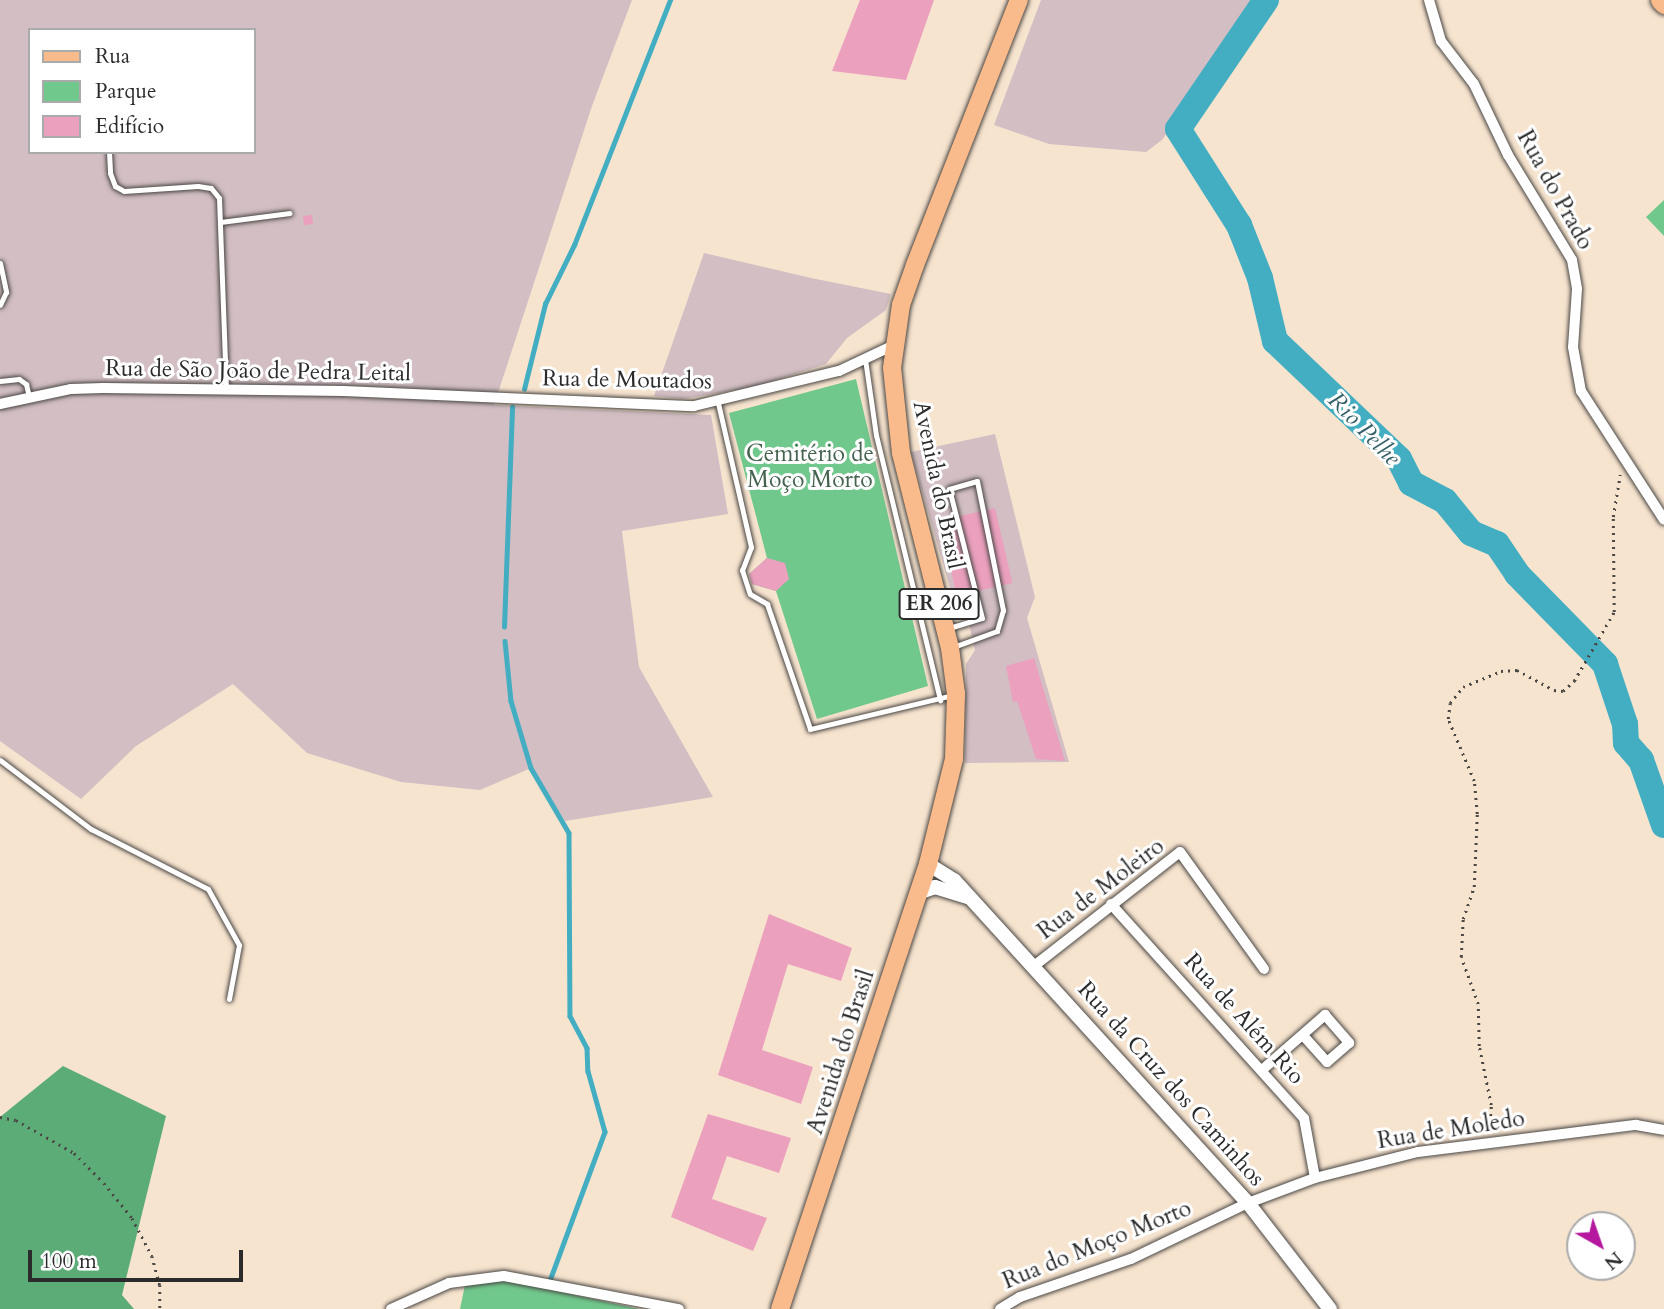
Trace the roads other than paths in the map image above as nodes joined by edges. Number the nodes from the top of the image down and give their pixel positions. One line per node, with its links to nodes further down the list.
1 (1019, 0): 10 (main road, Avenida do Brasil / ER 206)
2 (1429, 0): 18 (street, Rua do Prado)
3 (1660, 0): 4 (highway)
4 (1664, 4)
5 (109, 154): 7 (lane)
6 (289, 213): 7 (lane)
7 (221, 222): 13 (lane)
8 (0, 263): 9 (lane)
9 (0, 305)
10 (894, 345): 11 (street, Rua de Moutados); 19 (main road, Avenida do Brasil / ER 206)
11 (865, 359): 16 (street, Rua de Moutados); 21 (lane)
12 (0, 381): 14 (lane)
13 (226, 390): 14 (street, Rua de São João de Pedra Leital); 15 (street, Rua de São João de Pedra Leital)
14 (29, 397): 17 (street, Rua de São João de Pedra Leital)
15 (517, 399): 16 (street, Rua de Moutados)
16 (718, 403): 21 (lane)
17 (0, 404)
18 (1664, 520)
19 (946, 629): 20 (main road, Avenida do Brasil / ER 206); 20 (lane)
20 (950, 648): 21 (main road, Avenida do Brasil / ER 206)
21 (948, 697): 23 (main road, Avenida do Brasil / ER 206)
22 (0, 760): 29 (lane)
23 (928, 864): 24 (main road, Avenida do Brasil / ER 206); 25 (street, Rua da Cruz dos Caminhos)
24 (918, 893): 25 (street, Rua da Cruz dos Caminhos); 37 (main road, Avenida do Brasil / ER 206)
25 (968, 898): 27 (street, Rua da Cruz dos Caminhos)
26 (1111, 904): 27 (street, Rua de Moleiro); 28 (street, Rua de Moleiro); 31 (street, Rua de Além Rio)
27 (1034, 966): 34 (street, Rua da Cruz dos Caminhos)
28 (1264, 969)
29 (229, 999)
30 (1303, 1035): 30 (street); 31 (street)
31 (1262, 1070): 33 (street, Rua de Além Rio)
32 (1664, 1130): 33 (street, Rua de Moledo)
33 (1315, 1178): 34 (street, Rua de Moledo)
34 (1248, 1203): 38 (street, Rua do Moço Morto); 39 (street, Rua da Cruz dos Caminhos)
35 (391, 1309): 36 (street)
36 (679, 1309)
37 (780, 1309)
38 (1000, 1309)
39 (1330, 1309)

